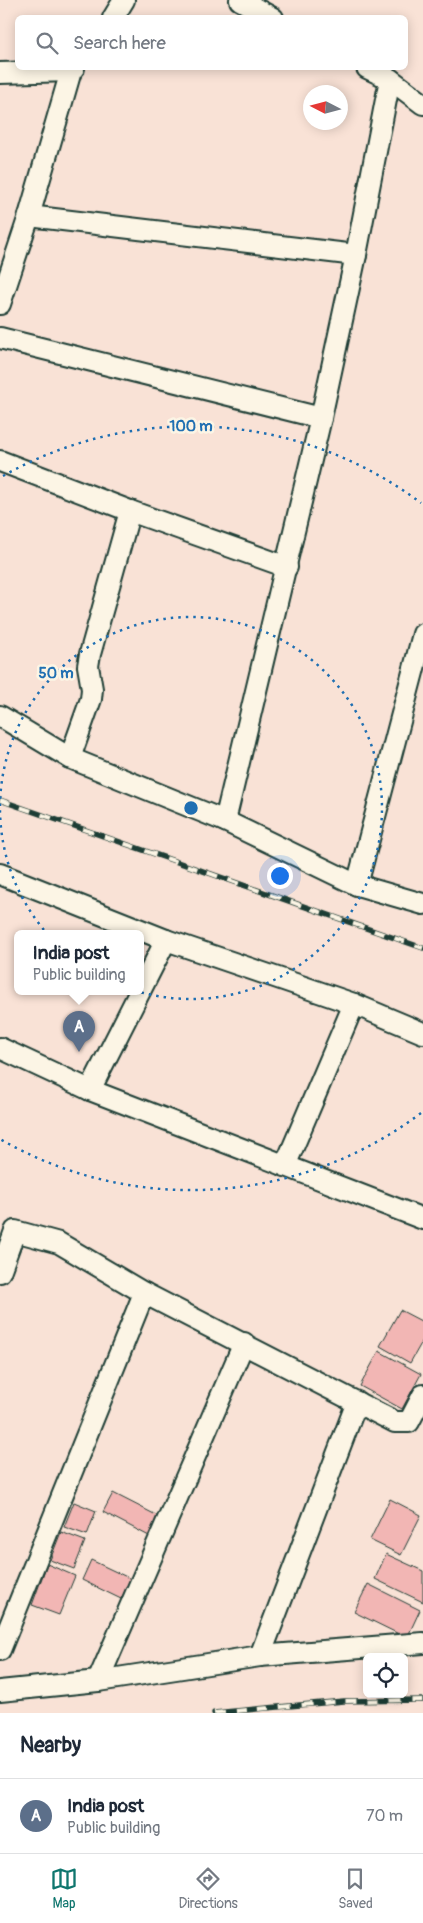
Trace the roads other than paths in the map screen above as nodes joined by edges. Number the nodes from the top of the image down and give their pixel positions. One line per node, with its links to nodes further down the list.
1 (124, 0): 3 (street)
2 (240, 0): 4 (street)
3 (115, 15)
4 (268, 15)
5 (55, 70): 8 (street)
6 (73, 70): 11 (street)
7 (371, 70): 9 (street)
8 (0, 73)
9 (390, 79): 10 (street); 12 (street)
10 (423, 104)
11 (29, 216): 12 (street); 13 (street)
12 (356, 255): 15 (street)
13 (0, 304)
14 (0, 338): 15 (street)
15 (321, 418): 18 (street)
16 (0, 461): 17 (street)
17 (130, 512): 18 (street); 21 (street)
18 (286, 568): 22 (street)
19 (423, 634): 24 (street)
20 (0, 716): 21 (street)
21 (70, 758): 22 (street)
22 (225, 821): 24 (street)
23 (0, 874): 26 (street)
24 (357, 885): 25 (street)
25 (423, 904)
26 (141, 930)
27 (144, 931): 28 (street)
28 (166, 940): 29 (street); 31 (street)
29 (144, 983)
30 (138, 995): 34 (street)
31 (354, 1004): 32 (street); 35 (street)
32 (423, 1033)
33 (0, 1048): 34 (street)
34 (90, 1090): 35 (street)
35 (285, 1166): 36 (street)
36 (423, 1219)
37 (0, 1272): 38 (street)
38 (144, 1292): 39 (street); 43 (street)
39 (244, 1343): 41 (street); 45 (street)
40 (423, 1395): 41 (street)
41 (356, 1402): 44 (street)
42 (423, 1643): 44 (street)
43 (0, 1650)
44 (260, 1656): 45 (street)
45 (98, 1681): 46 (street)
46 (0, 1691)

